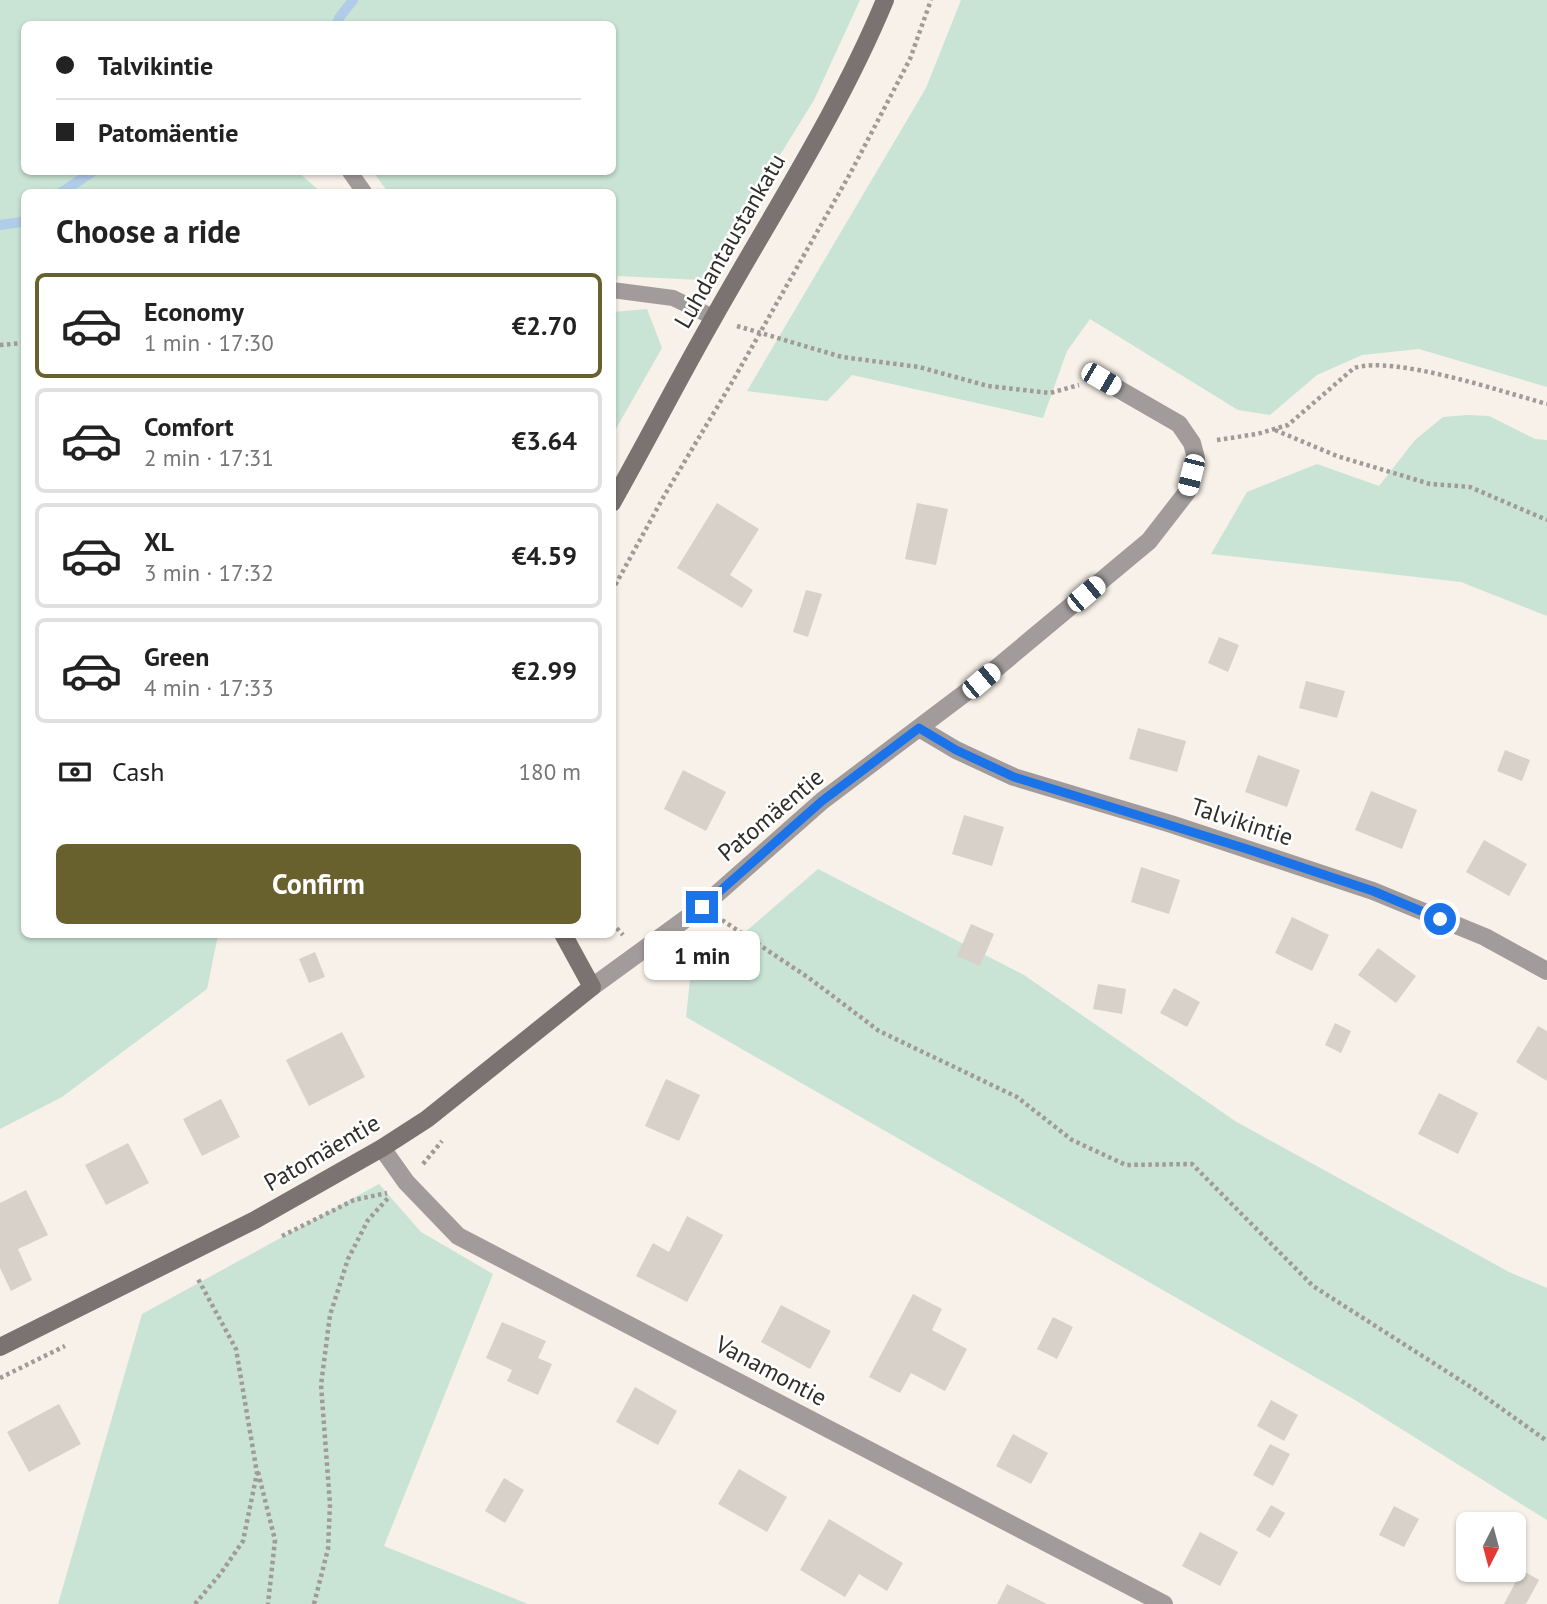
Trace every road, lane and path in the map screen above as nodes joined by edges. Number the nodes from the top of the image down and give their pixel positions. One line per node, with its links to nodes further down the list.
1 (885, 0): 4 (street, Luhdantaustankatu)
2 (931, 0): 5 (path)
3 (616, 291): 4 (lane)
4 (713, 317): 5 (path); 12 (street, Luhdantaustankatu)
5 (759, 334): 8 (path); 14 (path)
6 (21, 343): 7 (path)
7 (0, 345)
8 (1101, 379): 11 (street)
9 (1547, 404): 10 (path)
10 (1274, 429): 11 (path); 13 (path)
11 (1192, 443): 15 (street, Patomäentie)
12 (616, 496)
13 (1547, 520)
14 (616, 584)
15 (919, 728): 16 (street, Patomäentie); 18 (street, Talvikintie)
16 (702, 907): 19 (street, Patomäentie); 24 (path)
17 (565, 938): 19 (street)
18 (1547, 971)
19 (592, 987): 20 (street, Patomäentie)
20 (382, 1148): 21 (street, Vanamontie); 23 (street, Patomäentie)
21 (405, 1182): 28 (path); 29 (street, Vanamontie)
22 (198, 1279): 25 (path)
23 (0, 1348)
24 (1547, 1441)
25 (256, 1465): 26 (path); 27 (path)
26 (195, 1604)
27 (268, 1604)
28 (314, 1604)
29 (1164, 1604)

